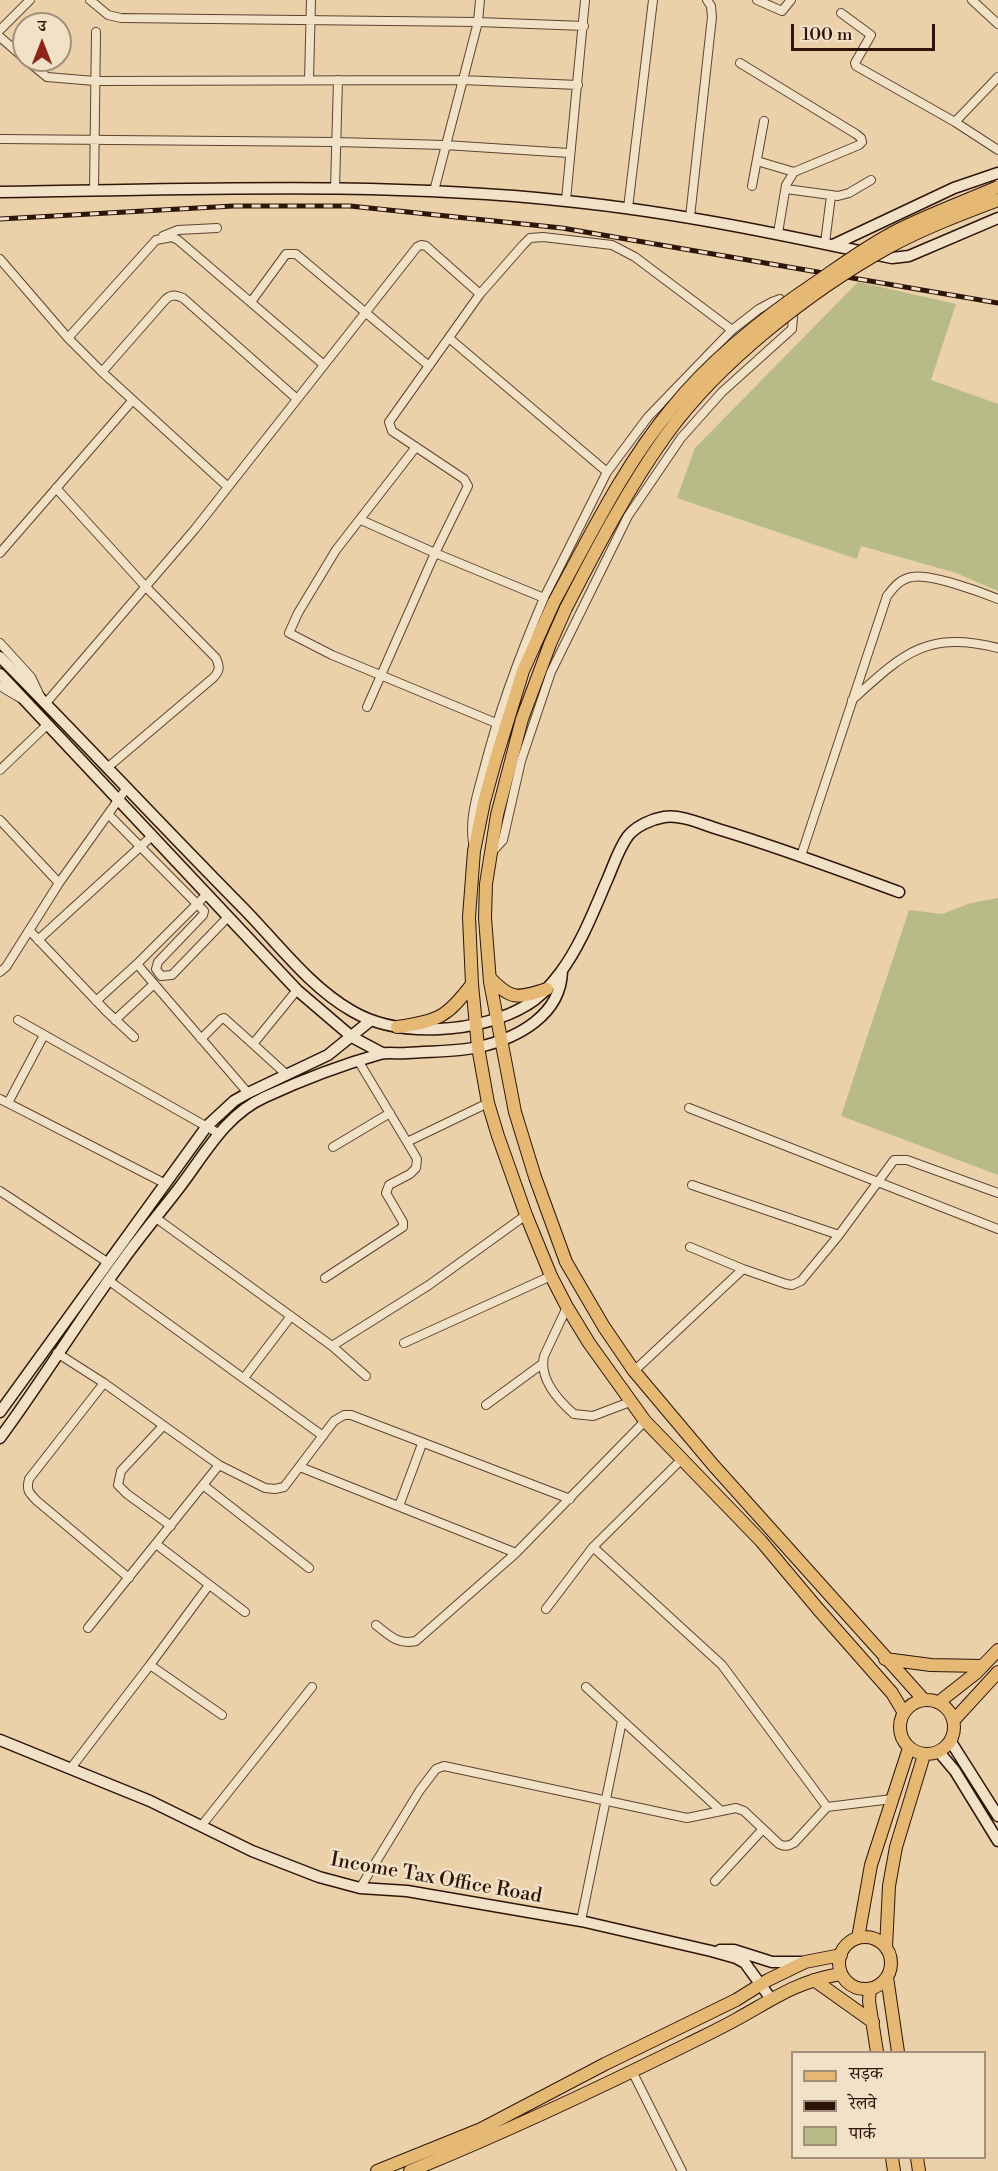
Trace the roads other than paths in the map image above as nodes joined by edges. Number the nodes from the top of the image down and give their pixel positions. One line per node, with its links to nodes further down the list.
1 (30, 0): 16 (street)
2 (90, 0): 12 (street)
3 (311, 0): 12 (street)
4 (480, 0): 13 (street)
5 (585, 0): 15 (street)
6 (652, 0): 50 (street)
7 (707, 0): 51 (street)
8 (758, 0): 9 (street)
9 (791, 0)
10 (972, 0): 14 (street)
11 (841, 13): 29 (street)
12 (310, 20): 13 (street); 23 (street)
13 (478, 21): 15 (street); 25 (street)
14 (998, 24)
15 (584, 26): 27 (street)
16 (0, 30)
17 (96, 32): 26 (street)
18 (0, 36): 19 (street)
19 (12, 47)
20 (740, 63): 37 (street)
21 (41, 72): 26 (street)
22 (998, 77): 29 (street)
23 (309, 80): 24 (street); 26 (street)
24 (338, 80): 25 (street); 32 (street)
25 (462, 80): 27 (street); 33 (street)
26 (95, 81): 31 (street)
27 (578, 85): 35 (street)
28 (764, 121): 36 (street)
29 (955, 122): 34 (street)
30 (0, 140): 31 (street)
31 (94, 140): 32 (street); 44 (street)
32 (337, 142): 33 (street); 42 (street)
33 (445, 145): 35 (street); 45 (street)
34 (998, 150)
35 (569, 153): 48 (street)
36 (757, 160): 37 (street); 40 (street)
37 (794, 172): 43 (street)
38 (998, 172): 56 (main road)
39 (871, 180): 47 (street)
40 (752, 186)
41 (998, 187): 80 (main road, bridge)
42 (335, 188): 44 (main road); 45 (main road)
43 (786, 189): 47 (street); 54 (street)
44 (94, 191): 46 (main road)
45 (434, 191): 48 (main road)
46 (0, 192)
47 (831, 196): 56 (street)
48 (566, 200): 50 (main road)
49 (998, 200): 102 (main road, bridge)
50 (628, 208): 51 (main road)
51 (690, 218): 54 (main road)
52 (998, 218): 56 (main road)
53 (217, 228): 55 (street)
54 (778, 233): 56 (main road)
55 (162, 237): 59 (street); 62 (street)
56 (829, 244)
57 (0, 259): 62 (street)
58 (480, 294): 60 (street); 61 (street); 63 (street)
59 (250, 302): 60 (street); 64 (street)
60 (366, 313): 64 (street); 65 (street)
61 (732, 330): 66 (street); 68 (street)
62 (68, 338): 67 (street)
63 (449, 338): 65 (street); 72 (street)
64 (324, 364): 69 (street)
65 (429, 366): 71 (street)
66 (695, 368): 68 (street); 72 (street)
67 (102, 372): 69 (street); 70 (street)
68 (722, 392): 102 (street)
69 (297, 399): 73 (street)
70 (132, 401): 73 (street); 74 (street)
71 (417, 447): 75 (street); 77 (street)
72 (607, 472): 80 (street)
73 (228, 487): 78 (street)
74 (56, 488): 76 (street); 78 (street)
75 (361, 520): 77 (street); 85 (street)
76 (0, 553)
77 (435, 553): 80 (street); 85 (street)
78 (145, 586): 88 (street); 93 (street)
79 (998, 599): 89 (street)
80 (549, 600): 91 (street); 101 (main road)
81 (0, 643): 88 (street)
82 (998, 648): 89 (street)
83 (0, 657): 88 (main road)
84 (0, 674): 87 (main road)
85 (381, 675): 90 (street); 91 (street)
86 (0, 686): 87 (street)
87 (22, 699): 92 (main road)
88 (43, 700): 93 (main road)
89 (851, 701): 103 (street)
90 (367, 708)
91 (496, 723): 101 (street)
92 (47, 725): 94 (street); 96 (main road)
93 (107, 768): 95 (main road)
94 (0, 770)
95 (126, 789): 96 (street); 123 (main road)
96 (118, 802): 97 (street); 99 (main road)
97 (109, 814): 100 (street); 104 (street)
98 (0, 820): 104 (street)
99 (152, 836): 100 (street); 106 (main road)
100 (140, 846): 107 (street); 110 (street)
101 (474, 851): 116 (main road)
102 (490, 854): 114 (main road)
103 (801, 856): 105 (main road); 112 (main road)
104 (59, 883): 109 (street)
105 (898, 892)
106 (207, 894): 107 (street); 108 (main road)
107 (198, 903): 108 (street); 111 (street)
108 (228, 917): 118 (main road)
109 (29, 930): 110 (street); 113 (street)
110 (38, 940): 119 (street)
111 (137, 964): 115 (street); 119 (street)
112 (562, 970): 117 (main road); 130 (main road)
113 (0, 972)
114 (490, 978): 117 (main road); 120 (main road)
115 (154, 984): 122 (street); 129 (street)
116 (472, 984): 124 (main road); 125 (main road)
117 (547, 989): 120 (main road)
118 (297, 990): 128 (main road); 131 (street)
119 (96, 1001): 122 (street)
120 (498, 1018): 124 (main road); 130 (main road)
121 (18, 1020): 126 (street)
122 (115, 1020): 127 (street)
123 (370, 1021): 125 (main road); 128 (main road)
124 (477, 1025): 125 (main road); 132 (main road)
125 (397, 1027)
126 (44, 1035): 137 (street); 141 (street)
127 (134, 1037)
128 (352, 1037): 133 (main road); 135 (main road)
129 (201, 1039): 131 (street); 136 (street)
130 (501, 1039): 132 (main road); 167 (main road)
131 (253, 1044): 135 (street)
132 (478, 1047): 133 (main road); 138 (main road)
133 (382, 1053): 134 (main road)
134 (359, 1062): 140 (street); 142 (main road)
135 (287, 1075): 136 (main road)
136 (248, 1093): 141 (main road)
137 (4, 1101): 146 (street)
138 (488, 1102): 143 (street); 150 (main road)
139 (689, 1108): 145 (street)
140 (390, 1113): 143 (street); 144 (street)
141 (207, 1126): 142 (street); 146 (main road)
142 (218, 1133): 151 (main road)
143 (407, 1142): 158 (street)
144 (333, 1147)
145 (879, 1181): 149 (street); 152 (street); 153 (street)
146 (166, 1184): 155 (main road)
147 (692, 1185): 153 (street)
148 (0, 1191): 155 (street)
149 (998, 1193)
150 (526, 1215): 157 (main road); 164 (street)
151 (156, 1218): 159 (main road); 162 (street)
152 (998, 1229)
153 (838, 1235): 156 (street)
154 (690, 1247): 156 (street)
155 (107, 1262): 160 (main road)
156 (743, 1269): 167 (street)
157 (551, 1276): 161 (main road); 163 (street)
158 (325, 1278)
159 (108, 1280): 160 (main road); 169 (street)
160 (86, 1302): 165 (main road); 173 (main road)
161 (567, 1307): 166 (street); 171 (main road)
162 (291, 1316): 164 (street); 169 (street)
163 (404, 1343)
164 (332, 1346): 168 (street)
165 (57, 1353): 170 (street); 177 (main road)
166 (542, 1364): 171 (street); 172 (street)
167 (634, 1371): 197 (main road)
168 (366, 1376)
169 (244, 1378): 176 (street)
170 (104, 1383): 175 (street); 190 (street)
171 (630, 1402): 174 (main road)
172 (486, 1404)
173 (0, 1412)
174 (645, 1422): 179 (main road); 183 (street)
175 (163, 1426): 180 (street); 185 (street)
176 (323, 1436): 178 (street); 181 (street)
177 (0, 1438)
178 (422, 1444): 183 (street); 184 (street)
179 (682, 1460): 187 (street); 205 (main road)
180 (219, 1465): 181 (street); 182 (street)
181 (300, 1467): 184 (street)
182 (203, 1485): 185 (street); 189 (street)
183 (570, 1499): 188 (street)
184 (399, 1506): 188 (street)
185 (171, 1526): 186 (street)
186 (156, 1544): 190 (street); 191 (street)
187 (593, 1547): 192 (street); 217 (street)
188 (516, 1553): 194 (street)
189 (309, 1568)
190 (129, 1578): 195 (street)
191 (209, 1585): 193 (street); 198 (street)
192 (546, 1609)
193 (245, 1612)
194 (376, 1625)
195 (88, 1628)
196 (998, 1650): 199 (main road)
197 (885, 1659): 199 (main road); 203 (main road)
198 (150, 1665): 206 (street); 214 (street)
199 (983, 1666): 204 (main road)
200 (998, 1672): 207 (main road)
201 (586, 1687): 208 (street)
202 (312, 1688): 220 (street)
203 (924, 1700): 204 (main road); 205 (main road)
204 (939, 1702): 207 (main road)
205 (904, 1713): 211 (main road)
206 (222, 1715)
207 (954, 1720): 210 (main road)
208 (622, 1721): 216 (street); 218 (street)
209 (0, 1740): 214 (main road, Income Tax Office Road)
210 (951, 1742): 212 (main road); 219 (main road)
211 (909, 1748): 213 (main road); 215 (main road)
212 (939, 1752): 213 (main road); 222 (main road)
213 (924, 1755): 227 (main road)
214 (71, 1768): 220 (main road, Income Tax Office Road)
215 (892, 1799): 217 (street); 226 (main road)
216 (605, 1800): 218 (street); 224 (street); 225 (street)
217 (827, 1807): 221 (street)
218 (720, 1810): 221 (street)
219 (998, 1816)
220 (202, 1825): 224 (main road, Income Tax Office Road)
221 (762, 1829): 223 (street)
222 (998, 1841)
223 (715, 1881)
224 (360, 1888): 225 (main road, Income Tax Office Road)
225 (581, 1921): 228 (main road, Income Tax Office Road)
226 (858, 1938): 227 (main road); 229 (main road)
227 (886, 1948): 232 (main road)
228 (711, 1951): 230 (main road); 234 (main road)
229 (841, 1955): 230 (main road); 231 (main road)
230 (805, 1962): 234 (main road)
231 (840, 1974): 233 (main road); 235 (main road)
232 (887, 1977): 235 (main road); 239 (main road)
233 (813, 1980): 236 (main road); 237 (main road)
234 (761, 1985): 236 (main road); 241 (main road)
235 (870, 1989): 237 (main road)
236 (771, 1999): 240 (main road)
237 (873, 2022): 238 (main road)
238 (877, 2051)
239 (898, 2051)
240 (632, 2072): 242 (main road); 243 (street)
241 (377, 2171)
242 (410, 2171)
243 (682, 2171)

